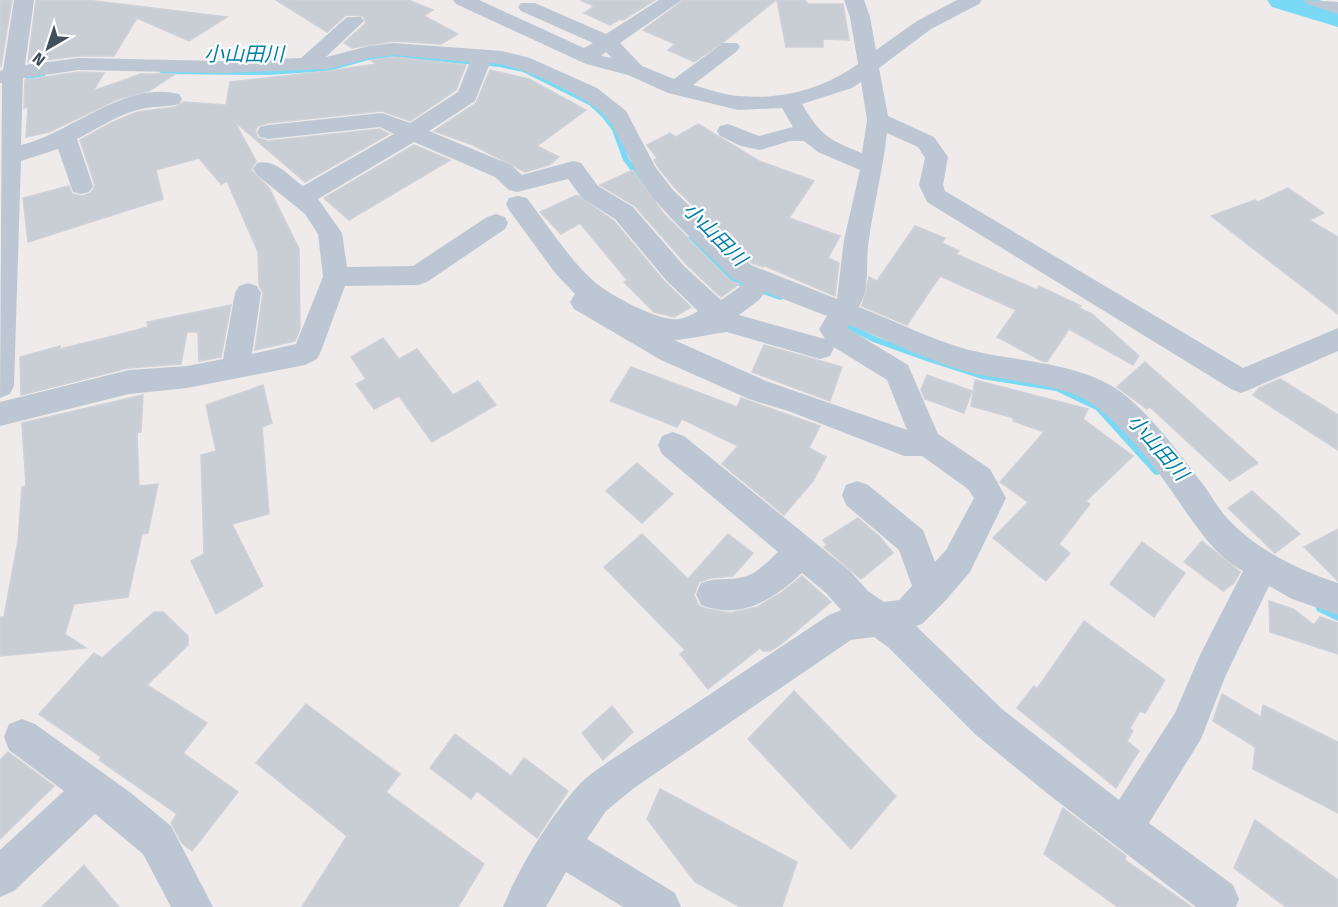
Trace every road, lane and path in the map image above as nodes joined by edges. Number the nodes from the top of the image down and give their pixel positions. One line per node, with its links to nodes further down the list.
1 (24, 0): 18 (street)
2 (463, 0): 10 (street)
3 (511, 0): 11 (street)
4 (854, 0): 16 (street)
5 (972, 0): 16 (street)
6 (1314, 0): 8 (street)
7 (664, 1): 11 (street)
8 (1338, 8)
9 (354, 21): 15 (street)
10 (534, 32): 13 (street); 14 (street)
11 (608, 42): 13 (street); 17 (street)
12 (730, 47): 19 (street)
13 (586, 57): 17 (street)
14 (486, 60): 15 (street); 25 (street); 36 (street)
15 (306, 64): 18 (street)
16 (868, 68): 21 (street); 22 (street)
17 (636, 70): 19 (street)
18 (18, 73): 28 (street)
19 (676, 88): 21 (street)
20 (171, 99): 27 (street)
21 (789, 100): 26 (street)
22 (878, 120): 29 (street); 43 (street)
23 (728, 131): 26 (street)
24 (268, 132): 25 (street)
25 (412, 132): 32 (street); 40 (street)
26 (809, 134): 29 (street)
27 (63, 138): 28 (street); 31 (street)
28 (7, 142): 38 (street)
29 (872, 166): 41 (street)
30 (265, 169): 32 (street)
31 (81, 186)
32 (301, 198): 35 (street)
33 (518, 204): 42 (street)
34 (496, 224): 35 (street)
35 (336, 277): 44 (street)
36 (755, 286): 40 (street); 41 (street)
37 (248, 293): 44 (street)
38 (2, 300): 45 (street)
39 (583, 303): 47 (street)
40 (718, 314): 42 (street)
41 (835, 326): 42 (street); 47 (street); 51 (street)
42 (687, 329)
43 (1338, 339)
44 (236, 368): 46 (street)
45 (0, 386)
46 (0, 414)
47 (927, 443): 52 (street)
48 (673, 446): 50 (street)
49 (857, 495): 52 (street)
50 (802, 552): 53 (street); 55 (street)
51 (1258, 572): 54 (street); 58 (street)
52 (934, 589): 55 (street)
53 (712, 594)
54 (1338, 599)
55 (877, 619): 58 (street); 59 (street)
56 (22, 736): 57 (street)
57 (93, 790): 60 (street); 62 (street)
58 (1121, 825): 61 (street)
59 (559, 845): 63 (street); 64 (street)
60 (0, 877)
61 (1219, 899)
62 (193, 907)
63 (523, 907)
64 (661, 907)

